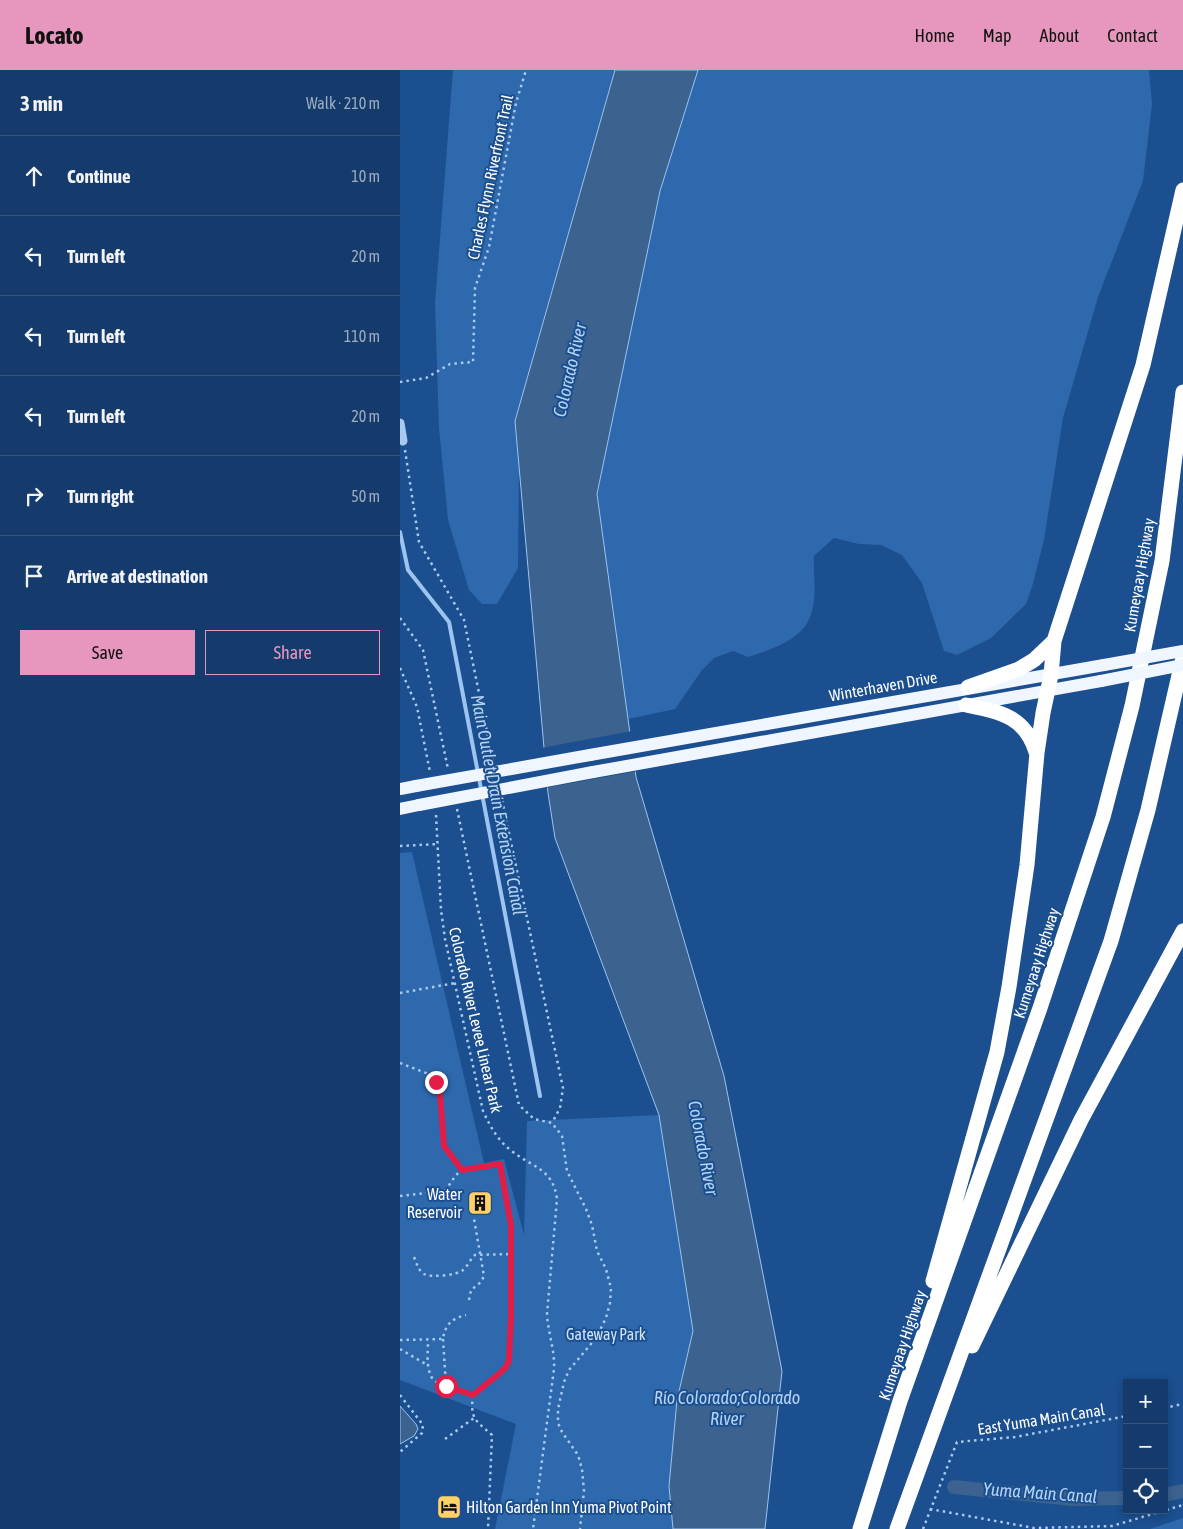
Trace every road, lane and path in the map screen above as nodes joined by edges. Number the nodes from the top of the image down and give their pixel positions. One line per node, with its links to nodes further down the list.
1 (526, 70): 3 (path, Charles Flynn Riverfront Trail)
2 (1183, 190): 8 (highway)
3 (400, 382)
4 (1183, 392): 45 (highway, Kumeyaay Highway)
5 (400, 423): 6 (street)
6 (403, 441)
7 (400, 618): 17 (path)
8 (1054, 641): 13 (highway); 14 (highway)
9 (1183, 651): 13 (main road, Winterhaven Drive, bridge)
10 (1183, 658): 50 (highway)
11 (1183, 666): 13 (main road, Winterhaven Drive, bridge)
12 (400, 668): 18 (path)
13 (1050, 682): 14 (main road, Winterhaven Drive); 15 (main road, Winterhaven Drive); 16 (highway)
14 (968, 687): 19 (main road, Winterhaven Drive, bridge)
15 (966, 705): 16 (highway); 22 (main road, Winterhaven Drive, bridge)
16 (1037, 753): 45 (highway)
17 (450, 776)
18 (431, 777)
19 (400, 789)
20 (456, 805): 57 (path)
21 (435, 806): 23 (path, Colorado River Levee Linear Park)
22 (400, 809)
23 (438, 844): 24 (path); 26 (path, Colorado River Levee Linear Park)
24 (400, 846)
25 (1183, 931): 50 (highway)
26 (455, 984): 27 (path); 56 (path, Colorado River Levee Linear Park)
27 (400, 994)
28 (400, 1063): 29 (path)
29 (462, 1170): 30 (path); 33 (path)
30 (400, 1196)
31 (474, 1219): 32 (path)
32 (481, 1254): 33 (path); 34 (path); 35 (path)
33 (511, 1254): 44 (path)
34 (414, 1258)
35 (469, 1300)
36 (466, 1316): 37 (path)
37 (443, 1339): 39 (path); 42 (path)
38 (400, 1340): 39 (path)
39 (428, 1341): 41 (path)
40 (400, 1349): 41 (path)
41 (429, 1366): 42 (path)
42 (446, 1386): 44 (path)
43 (400, 1395): 52 (path)
44 (473, 1395): 49 (path)
45 (900, 1401): 58 (highway, Kumeyaay Highway)
46 (1183, 1404): 47 (path)
47 (1168, 1407)
48 (1123, 1417): 54 (path, East Yuma Main Canal)
49 (474, 1418): 51 (path); 55 (path)
50 (937, 1419): 59 (highway)
51 (445, 1439)
52 (400, 1452)
53 (1183, 1505): 54 (path)
54 (930, 1509): 60 (path)
55 (488, 1529)
56 (533, 1529)
57 (580, 1529)
58 (860, 1529)
59 (897, 1529)
60 (923, 1529)

